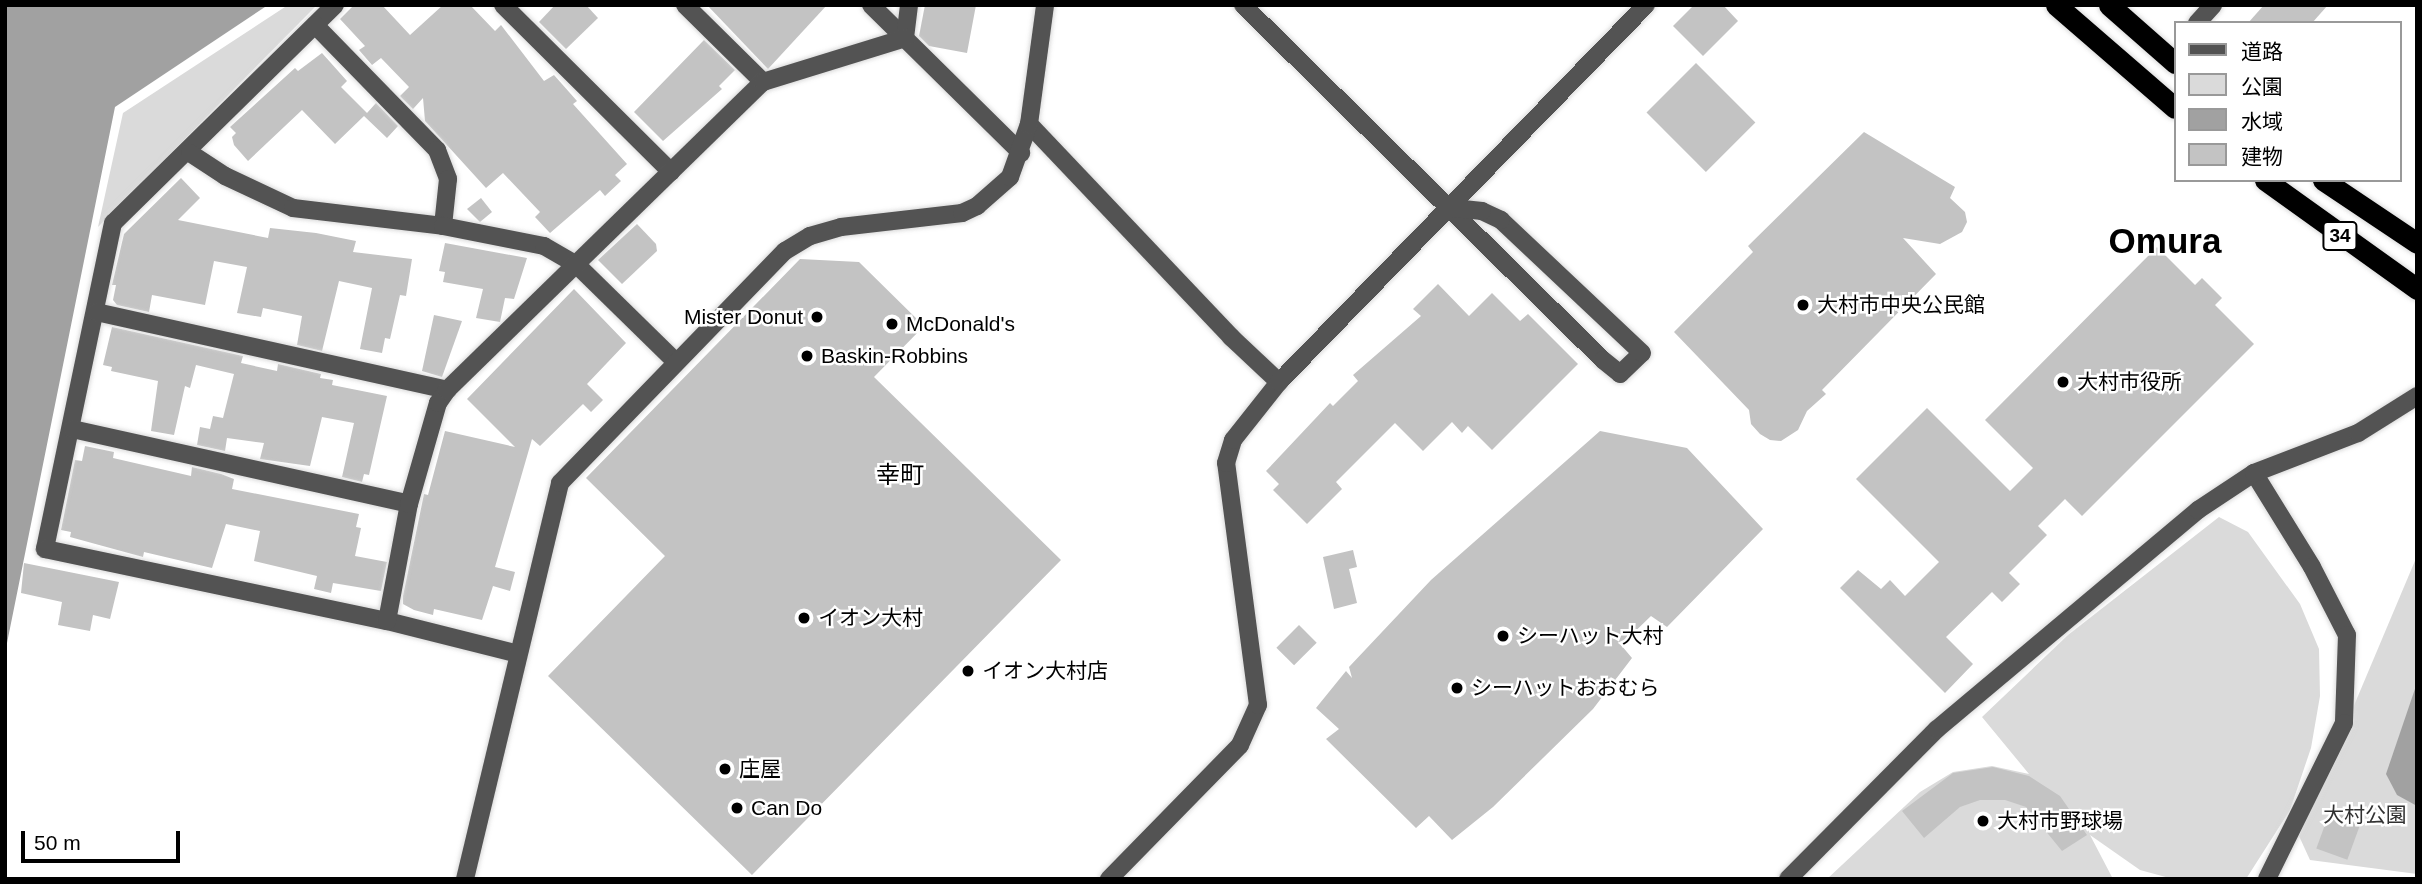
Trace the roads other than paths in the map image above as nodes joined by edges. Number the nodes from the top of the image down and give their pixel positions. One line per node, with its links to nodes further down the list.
1 (335, 5): 13 (street)
2 (503, 5): 21 (street)
3 (685, 5): 16 (street)
4 (871, 5): 14 (street)
5 (909, 5): 14 (street)
6 (1045, 5): 18 (street)
7 (1243, 5): 24 (street)
8 (1646, 5): 24 (street)
9 (2056, 5): 17 (highway)
10 (2109, 5): 15 (highway)
11 (2213, 5): 12 (street)
12 (2199, 21)
13 (315, 24): 19 (street); 25 (street)
14 (905, 38): 16 (street); 20 (street)
15 (2173, 56)
16 (763, 82): 21 (street)
17 (2174, 107)
18 (1029, 124): 20 (street); 31 (street)
19 (190, 153): 25 (street); 29 (street)
20 (1021, 153): 30 (street)
21 (671, 172): 27 (street)
22 (2268, 182): 28 (highway, 34)
23 (2326, 182): 26 (highway, 34)
24 (1451, 208): 24 (street); 31 (street)
25 (443, 226): 27 (street)
26 (2417, 243)
27 (578, 266): 30 (street); 32 (street)
28 (2417, 289)
29 (96, 312): 32 (street); 34 (street)
30 (675, 360): 38 (street)
31 (1279, 382): 40 (street)
32 (447, 390): 36 (street)
33 (2417, 396): 35 (street)
34 (72, 429): 36 (street); 37 (street)
35 (2254, 473): 41 (street); 42 (street)
36 (409, 504): 37 (street)
37 (387, 621): 38 (street)
38 (518, 654): 39 (street)
39 (465, 879)
40 (1109, 879)
41 (1788, 879)
42 (2267, 879)

